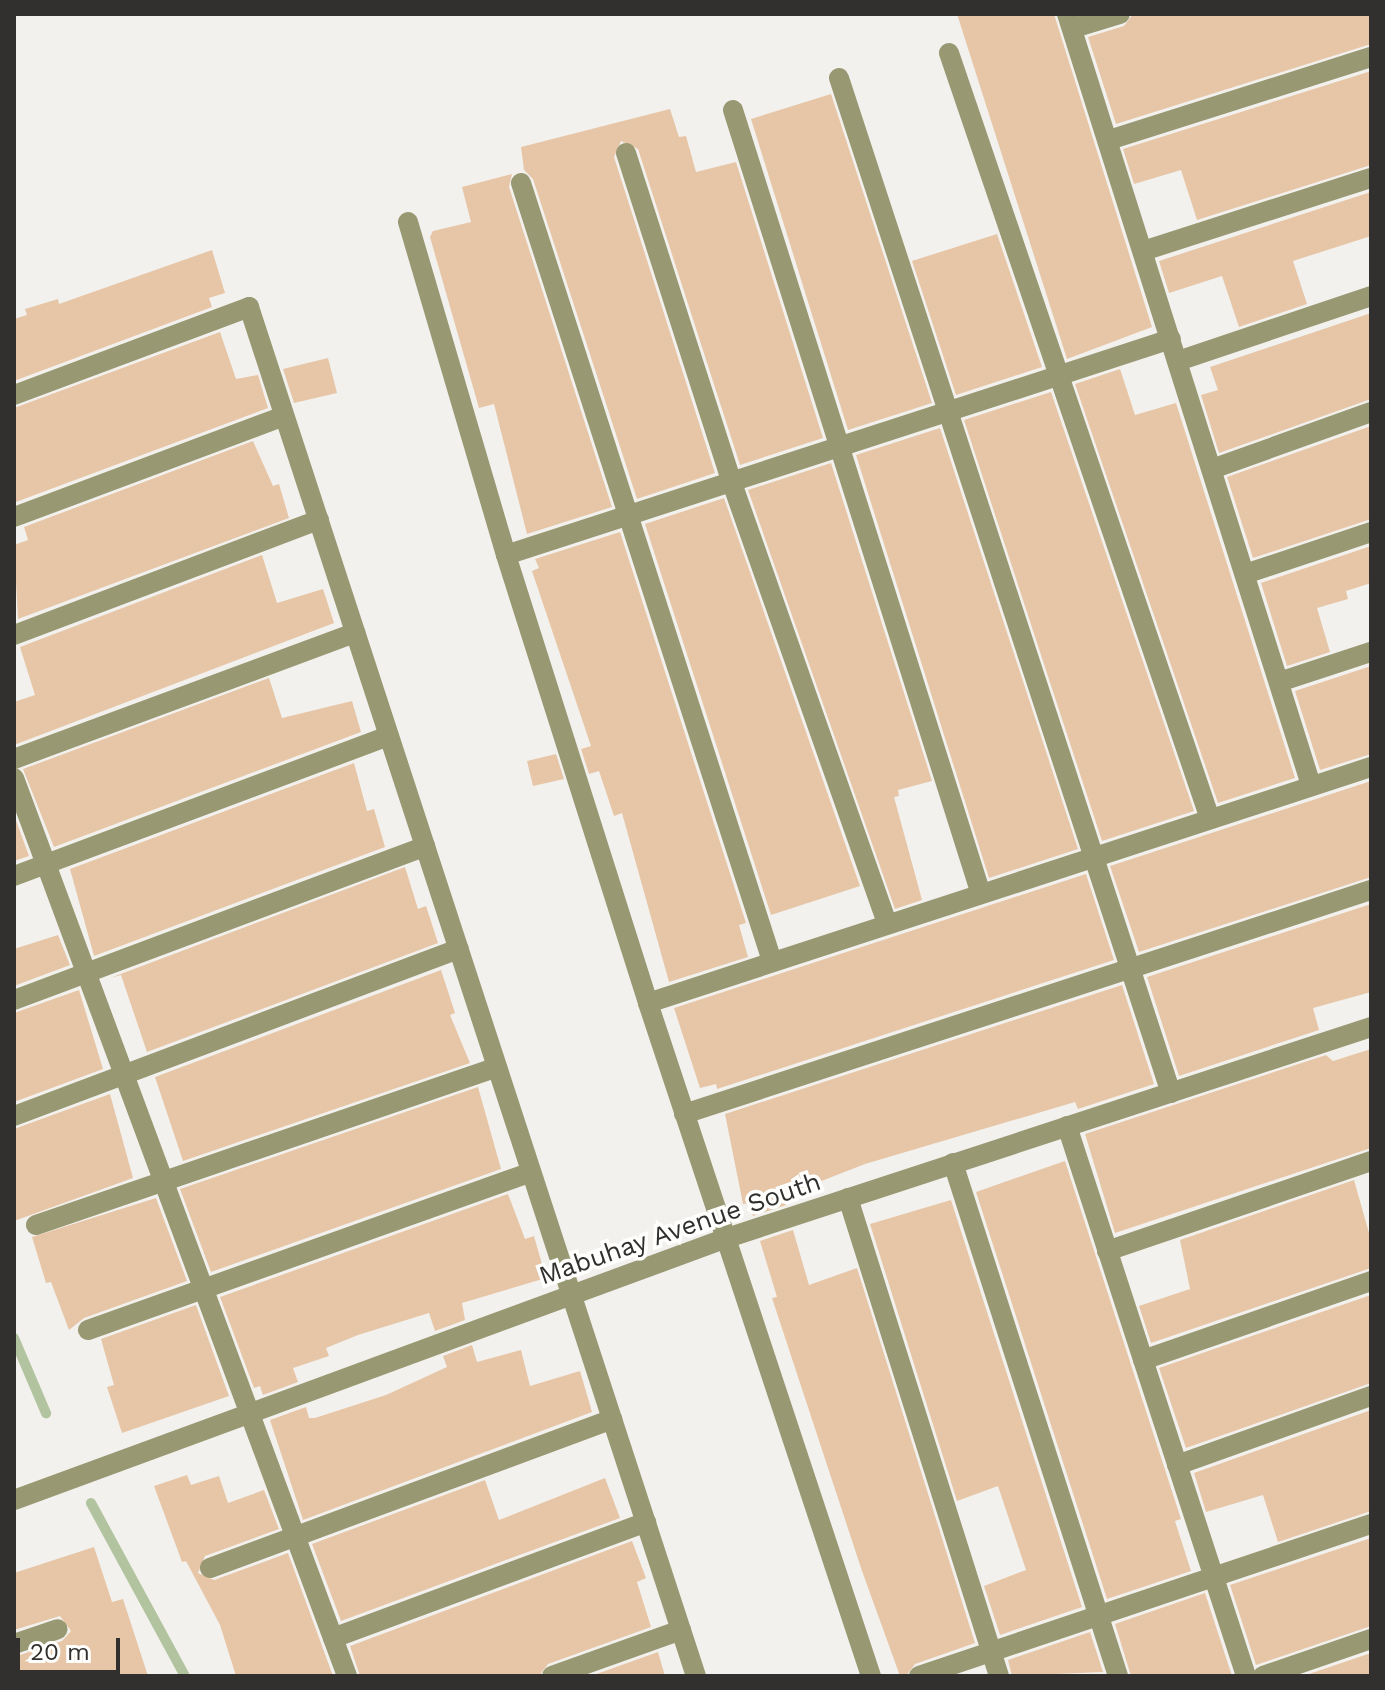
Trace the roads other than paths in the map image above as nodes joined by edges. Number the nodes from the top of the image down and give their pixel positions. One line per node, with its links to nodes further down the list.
1 (1120, 14): 2 (street)
2 (1070, 21): 7 (street)
3 (949, 53): 16 (street)
4 (1371, 57): 7 (street)
5 (839, 78): 18 (street)
6 (733, 110): 21 (street)
7 (1109, 140): 12 (street)
8 (626, 153): 23 (street)
9 (1371, 178): 12 (street)
10 (521, 183): 25 (street)
11 (408, 222): 28 (street)
12 (1143, 251): 14 (street)
13 (1371, 296): 15 (street)
14 (1171, 339): 15 (street); 16 (street)
15 (1178, 361): 22 (street)
16 (1056, 375): 18 (street); 39 (street)
17 (14, 395): 20 (street)
18 (946, 412): 21 (street); 41 (street)
19 (1371, 412): 22 (street)
20 (284, 416): 24 (street); 26 (street)
21 (838, 446): 23 (street); 45 (street)
22 (1212, 469): 29 (street)
23 (732, 483): 25 (street); 46 (street)
24 (14, 517)
25 (625, 517): 28 (street); 48 (street)
26 (319, 520): 30 (street); 31 (street)
27 (1371, 532): 29 (street)
28 (506, 555): 52 (street)
29 (1245, 574): 33 (street)
30 (355, 633): 34 (street); 35 (street)
31 (14, 635)
32 (1371, 652): 33 (street)
33 (1279, 682): 38 (street)
34 (389, 736): 40 (street); 42 (street)
35 (14, 759)
36 (1371, 767): 38 (street)
37 (14, 778): 42 (street)
38 (1311, 785): 39 (street)
39 (1209, 816): 41 (street)
40 (425, 846): 47 (street); 50 (street)
41 (1094, 856): 45 (street); 49 (street)
42 (45, 864): 43 (street); 50 (street)
43 (14, 876)
44 (1371, 890): 49 (street)
45 (980, 891): 46 (street)
46 (887, 924): 48 (street)
47 (459, 949): 54 (street); 55 (street)
48 (772, 961): 52 (street)
49 (1131, 969): 56 (street); 57 (street)
50 (86, 976): 51 (street); 55 (street)
51 (14, 1000)
52 (648, 1003): 57 (street)
53 (1371, 1027): 56 (street, Mabuhay Avenue South)
54 (497, 1067): 62 (street); 63 (street)
55 (124, 1079): 58 (street); 63 (street)
56 (1171, 1093): 59 (street, Mabuhay Avenue South)
57 (684, 1114): 66 (street)
58 (14, 1116)
59 (1067, 1126): 61 (street, Mabuhay Avenue South); 67 (street)
60 (1371, 1161): 67 (street)
61 (953, 1163): 64 (street, Mabuhay Avenue South); 83 (street)
62 (531, 1172): 69 (street); 70 (street)
63 (161, 1179): 65 (street); 69 (street)
64 (848, 1198): 66 (street, Mabuhay Avenue South); 89 (street)
65 (36, 1225)
66 (724, 1239): 70 (street, Mabuhay Avenue South); 93 (street)
67 (1107, 1251): 72 (street)
68 (1371, 1281): 72 (street)
69 (202, 1292): 71 (street); 74 (street)
70 (569, 1295): 74 (street, Mabuhay Avenue South); 75 (street)
71 (88, 1330)
72 (1143, 1360): 76 (street)
73 (1371, 1396): 76 (street)
74 (249, 1411): 77 (street, Mabuhay Avenue South); 80 (street)
75 (612, 1419): 78 (street); 80 (street)
76 (1177, 1465): 82 (street)
77 (14, 1500)
78 (646, 1522): 85 (street); 86 (street)
79 (1371, 1524): 82 (street)
80 (297, 1534): 81 (street); 86 (street)
81 (210, 1568)
82 (1212, 1574): 83 (street); 97 (street)
83 (1097, 1614): 89 (street); 96 (street)
84 (58, 1629): 88 (street)
85 (681, 1630): 91 (street); 92 (street)
86 (333, 1638): 90 (street)
87 (1371, 1639): 98 (street)
88 (14, 1644)
89 (992, 1653): 94 (street); 95 (street)
90 (347, 1676)
91 (552, 1676)
92 (696, 1676)
93 (871, 1676)
94 (919, 1676)
95 (999, 1676)
96 (1118, 1676)
97 (1246, 1676)
98 (1263, 1676)

